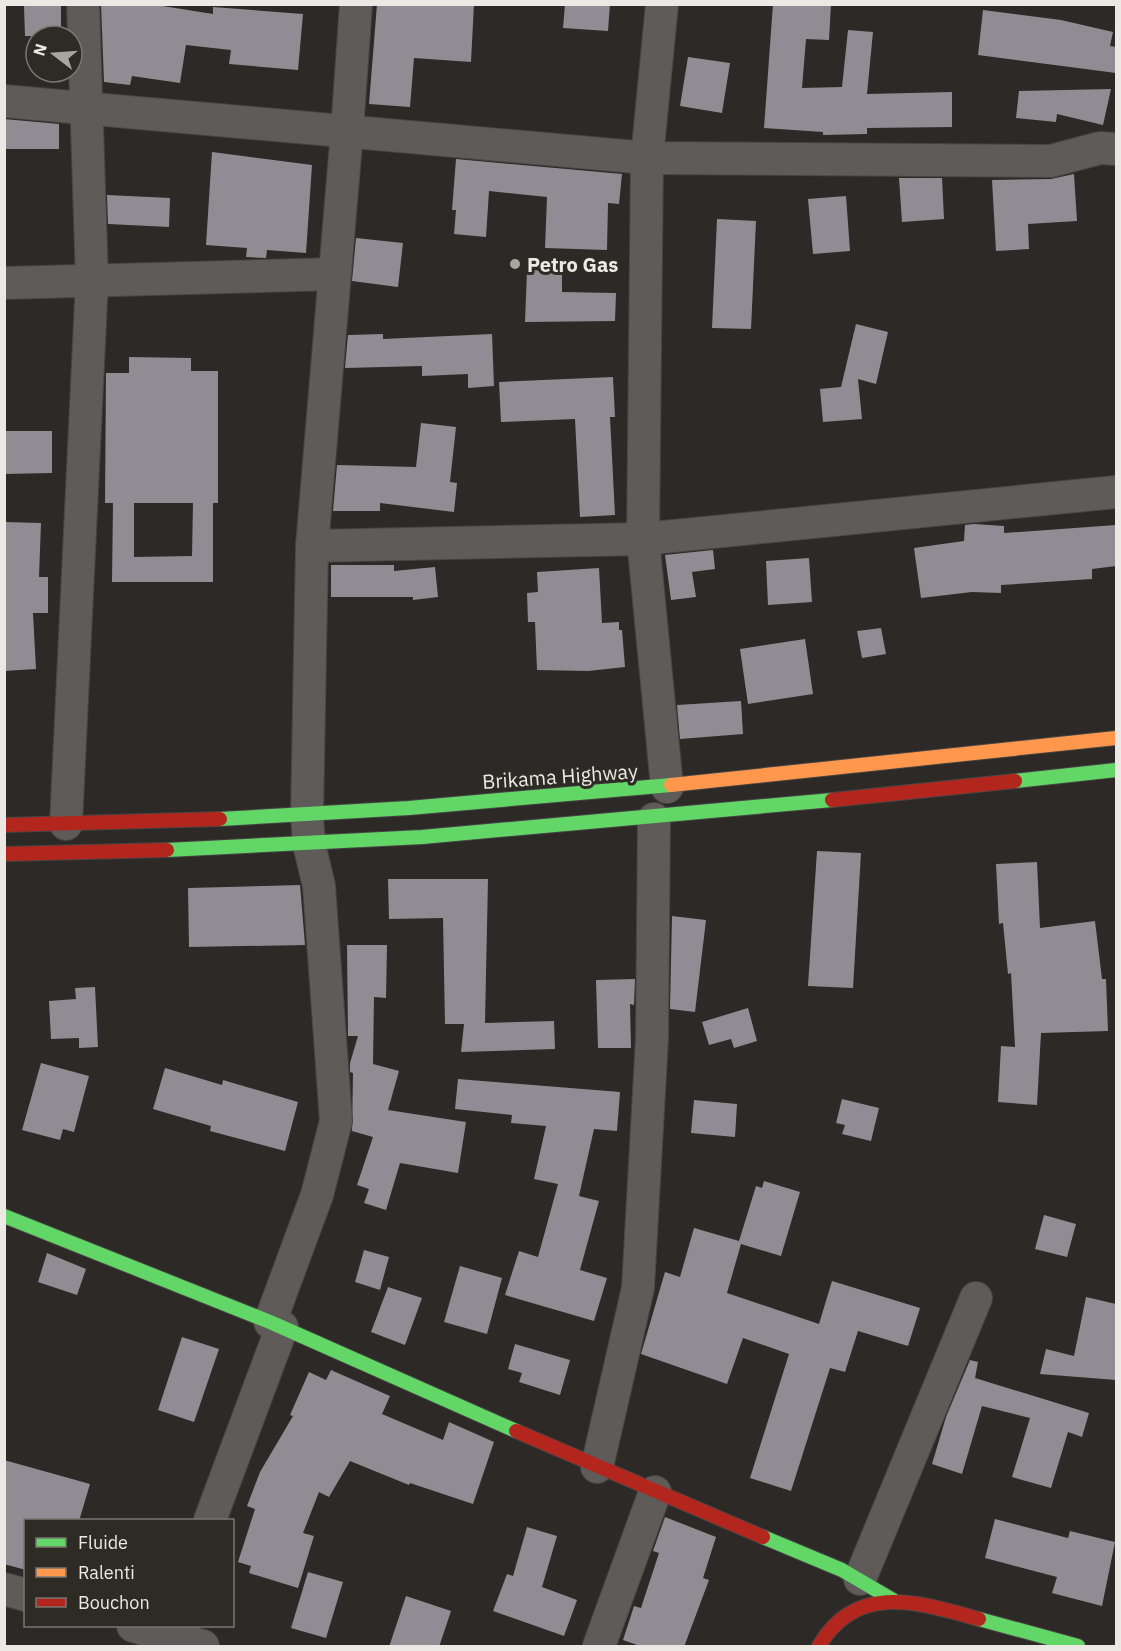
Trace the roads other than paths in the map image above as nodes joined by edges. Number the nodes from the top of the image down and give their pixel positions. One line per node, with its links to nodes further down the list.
1 (83, 4): 5 (street)
2 (356, 4): 6 (street)
3 (662, 4): 8 (street)
4 (4, 101): 5 (street)
5 (85, 107): 6 (street); 10 (street)
6 (348, 131): 8 (street); 9 (street)
7 (1116, 148): 8 (street)
8 (647, 158): 13 (street)
9 (335, 274): 10 (street); 14 (street)
10 (92, 280): 11 (street); 19 (street)
11 (4, 283)
12 (1116, 492): 13 (street)
13 (643, 539): 14 (street); 17 (street)
14 (312, 546): 21 (street)
15 (1116, 738): 17 (main road, Brikama Highway)
16 (1116, 770): 18 (main road, Brikama Highway)
17 (668, 787): 21 (main road, Brikama Highway)
18 (654, 819): 21 (main road, Brikama Highway); 26 (street)
19 (66, 824): 20 (main road, Brikama Highway); 21 (main road, Brikama Highway)
20 (4, 825)
21 (308, 830): 22 (main road, Brikama Highway); 25 (street)
22 (4, 854)
23 (4, 1216): 25 (main road)
24 (976, 1298): 29 (street)
25 (276, 1324): 26 (main road); 28 (street)
26 (597, 1467): 27 (main road)
27 (655, 1492): 29 (main road); 36 (street)
28 (211, 1519)
29 (860, 1579): 32 (main road)
30 (4, 1589): 31 (street)
31 (24, 1594)
32 (893, 1600): 37 (main road); 38 (main road)
33 (142, 1627): 34 (street)
34 (169, 1630): 35 (street)
35 (203, 1647)
36 (599, 1647)
37 (819, 1647)
38 (1078, 1647)

